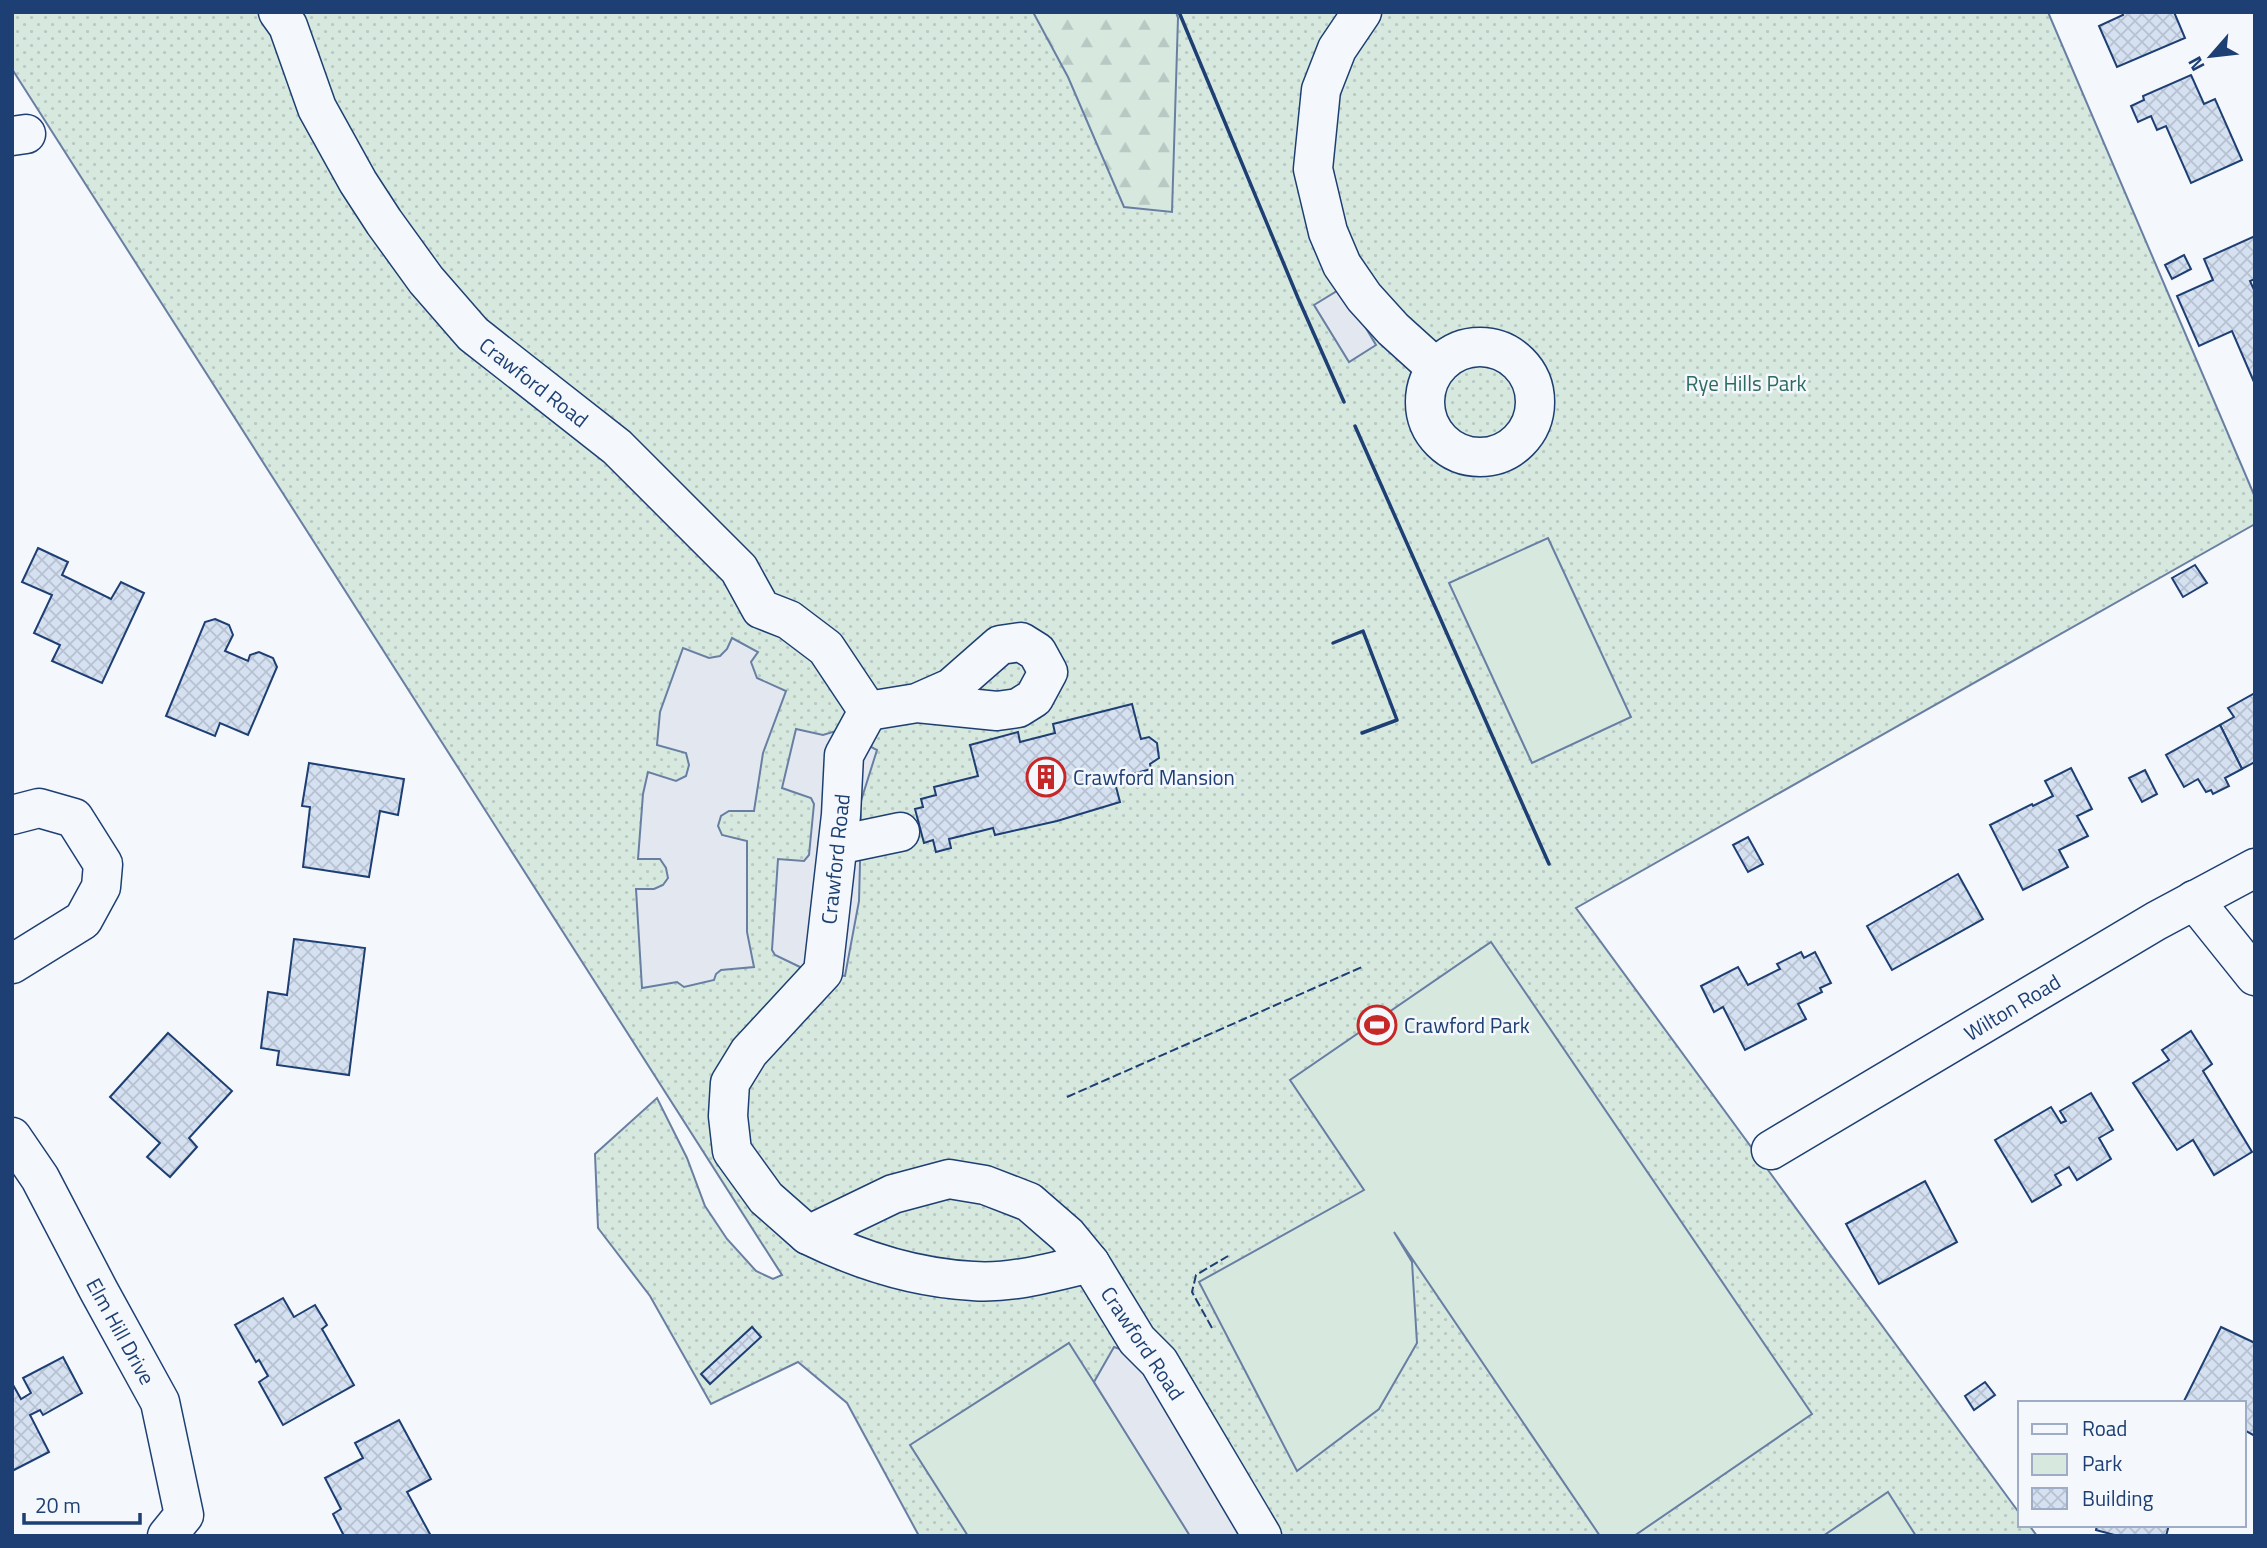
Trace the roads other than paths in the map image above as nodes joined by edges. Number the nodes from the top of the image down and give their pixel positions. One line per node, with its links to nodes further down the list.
1 (278, 12): 5 (street, Crawford Road)
2 (1362, 12): 3 (street)
3 (1435, 368)
4 (917, 703): 5 (street)
5 (868, 711): 8 (street, Crawford Road)
6 (12, 815): 11 (street)
7 (900, 832): 8 (street)
8 (838, 845): 15 (street, Crawford Road)
9 (2255, 868): 10 (street, Wilton Road)
10 (2194, 900): 12 (street); 14 (street, Wilton Road)
11 (12, 964)
12 (2255, 976)
13 (12, 1137): 17 (street, Elm Hill Drive)
14 (1771, 1150)
15 (807, 1235): 16 (street); 16 (street, Crawford Road)
16 (1090, 1263): 18 (street, Crawford Road)
17 (167, 1536)
18 (1262, 1536)

